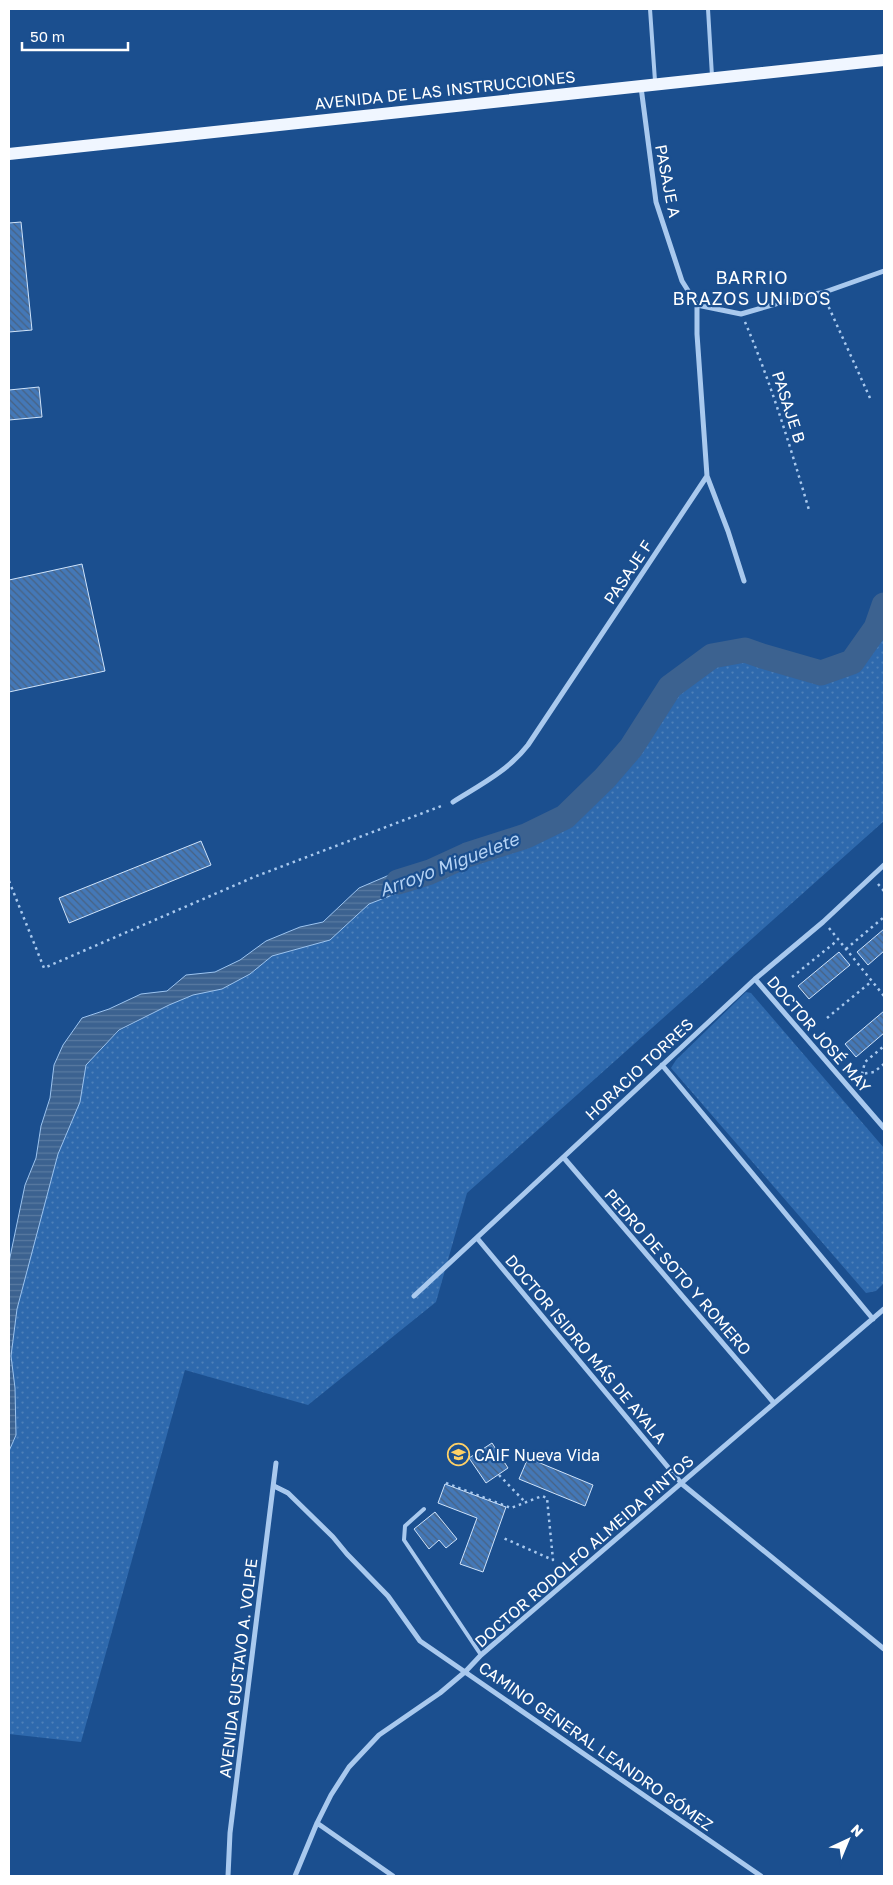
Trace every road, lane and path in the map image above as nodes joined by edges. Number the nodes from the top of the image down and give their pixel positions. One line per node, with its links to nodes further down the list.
1 (650, 9): 5 (lane)
2 (708, 9): 4 (lane)
3 (884, 60): 4 (main road, AVENIDA DE LAS INSTRUCCIONES)
4 (713, 78): 5 (main road, AVENIDA DE LAS INSTRUCCIONES)
5 (655, 84): 6 (main road, AVENIDA DE LAS INSTRUCCIONES)
6 (640, 85): 7 (main road, AVENIDA DE LAS INSTRUCCIONES); 10 (street, PASAJE A)
7 (9, 154)
8 (884, 271): 9 (street)
9 (822, 293): 11 (street); 12 (path)
10 (697, 305): 11 (street); 13 (street)
11 (741, 314): 14 (path, PASAJE B)
12 (870, 398)
13 (707, 476): 15 (street); 16 (street, PASAJE F)
14 (809, 510)
15 (744, 581)
16 (453, 802): 18 (path)
17 (884, 865): 20 (street, HORACIO TORRES)
18 (9, 881)
19 (884, 917): 22 (path)
20 (823, 922): 21 (path); 24 (street, HORACIO TORRES)
21 (838, 940): 22 (path); 23 (path)
22 (846, 949): 25 (path)
23 (792, 978)
24 (755, 979): 32 (street, HORACIO TORRES); 34 (street, DOCTOR JOSÉ MAY)
25 (872, 981): 27 (path); 29 (path)
26 (884, 989): 27 (path)
27 (881, 992): 28 (path)
28 (884, 996)
29 (827, 1018)
30 (884, 1046): 33 (path)
31 (884, 1064): 33 (path)
32 (662, 1065): 36 (street, HORACIO TORRES); 40 (street)
33 (862, 1074): 34 (path)
34 (847, 1085): 35 (street, DOCTOR JOSÉ MAY)
35 (884, 1128)
36 (564, 1158): 37 (street, HORACIO TORRES); 41 (street, PEDRO DE SOTO Y ROMERO)
37 (478, 1238): 38 (street, HORACIO TORRES); 45 (street, DOCTOR ISIDRO MÁS DE AYALA)
38 (414, 1296)
39 (884, 1309): 40 (street, DOCTOR RODOLFO ALMEIDA PINTOS)
40 (873, 1318): 41 (street, DOCTOR RODOLFO ALMEIDA PINTOS)
41 (774, 1402): 45 (street, DOCTOR RODOLFO ALMEIDA PINTOS)
42 (276, 1463): 46 (street, AVENIDA GUSTAVO A. VOLPE)
43 (499, 1475): 47 (path)
44 (446, 1483): 47 (path)
45 (682, 1484): 50 (street, DOCTOR ISIDRO MÁS DE AYALA); 51 (street, DOCTOR RODOLFO ALMEIDA PINTOS)
46 (274, 1486): 52 (street, CAMINO GENERAL LEANDRO GÓMEZ); 54 (street, AVENIDA GUSTAVO A. VOLPE)
47 (525, 1502): 49 (path)
48 (424, 1509): 51 (lane)
49 (501, 1537)
50 (884, 1649)
51 (481, 1654): 52 (street, DOCTOR RODOLFO ALMEIDA PINTOS)
52 (466, 1671): 53 (street, DOCTOR RODOLFO ALMEIDA PINTOS); 57 (street, CAMINO GENERAL LEANDRO GÓMEZ)
53 (317, 1823): 55 (street, DOCTOR RODOLFO ALMEIDA PINTOS); 56 (street)
54 (228, 1876)
55 (295, 1876)
56 (392, 1876)
57 (761, 1876)

